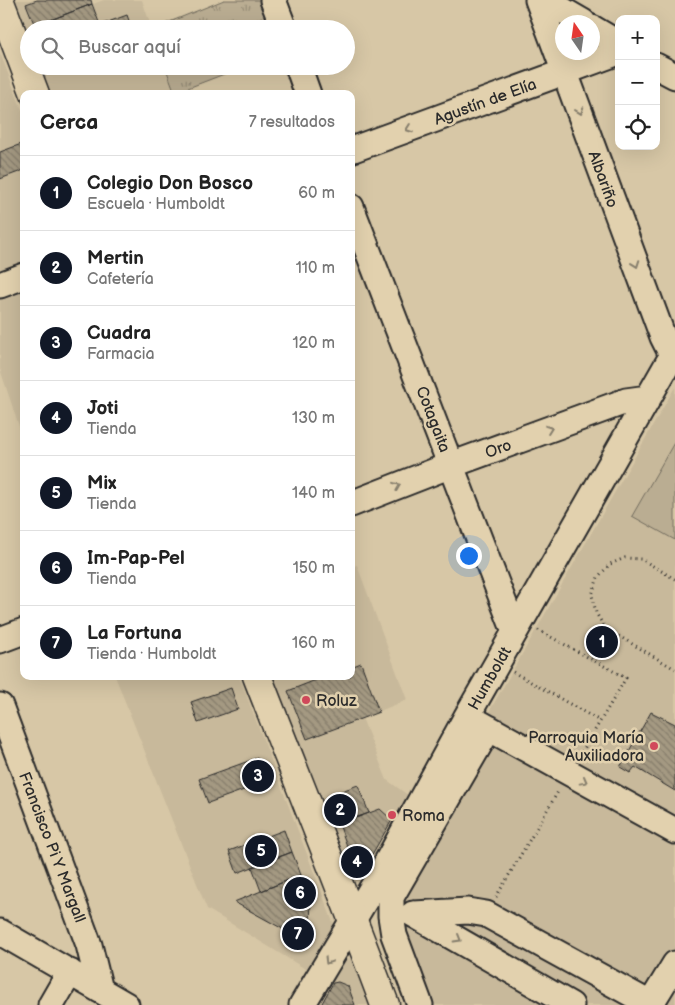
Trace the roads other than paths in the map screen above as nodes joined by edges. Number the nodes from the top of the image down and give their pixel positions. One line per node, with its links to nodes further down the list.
1 (273, 0): 6 (street)
2 (538, 0): 12 (street, Albariño)
3 (545, 0): 5 (street)
4 (0, 2): 10 (main road)
5 (571, 15)
6 (281, 20)
7 (600, 33): 8 (street)
8 (615, 42)
9 (615, 53): 12 (street, Agustín de Elía)
10 (20, 55)
11 (660, 68): 15 (street)
12 (565, 72): 18 (street, Agustín de Elía, one-way to 18); 22 (street, Albariño, one-way to 22)
13 (28, 75): 16 (main road)
14 (301, 75): 17 (street)
15 (675, 76)
16 (33, 90)
17 (307, 90)
18 (355, 149)
19 (355, 217): 24 (street, Cotagaita)
20 (20, 278): 21 (street)
21 (0, 285)
22 (674, 354): 23 (street, Humboldt)
23 (648, 398): 24 (street, Oro, one-way to 23); 26 (street, Humboldt)
24 (451, 465): 25 (street, Oro, one-way to 24); 26 (street, Cotagaita)
25 (355, 502)
26 (518, 626): 31 (street, Humboldt)
27 (20, 632): 28 (street)
28 (0, 640)
29 (259, 680): 35 (main road)
30 (0, 706): 39 (street, Francisco Pi Y Margall)
31 (467, 716): 32 (street); 35 (street, Humboldt)
32 (489, 728): 33 (street, one-way to 33); 34 (street)
33 (675, 831)
34 (395, 916): 35 (street); 40 (street); 45 (street); 46 (street, one-way to 46)
35 (353, 920): 43 (street, Humboldt, one-way to 43); 44 (main road)
36 (0, 932): 38 (street)
37 (675, 964): 40 (street)
38 (70, 972): 39 (street); 41 (street)
39 (100, 990): 42 (street)
40 (650, 1004)
41 (51, 1005)
42 (126, 1005)
43 (302, 1005)
44 (385, 1005)
45 (420, 1005)
46 (571, 1005)

